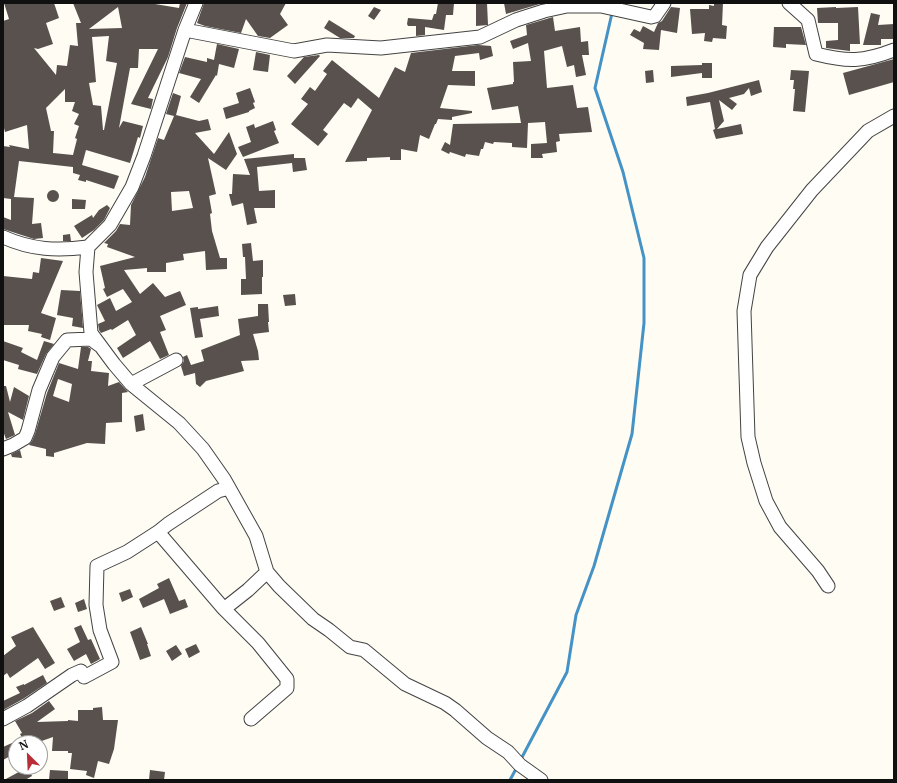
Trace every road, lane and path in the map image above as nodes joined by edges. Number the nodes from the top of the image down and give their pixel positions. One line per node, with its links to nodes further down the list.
1 (196, 3): 4 (street)
2 (664, 3): 4 (street)
3 (789, 3): 5 (street)
4 (185, 30): 8 (street)
5 (894, 50)
6 (894, 116): 16 (street)
7 (3, 237): 8 (street)
8 (88, 247): 9 (street)
9 (99, 345): 11 (street); 12 (street)
10 (176, 360): 11 (street)
11 (131, 384): 13 (street)
12 (3, 449)
13 (229, 488): 14 (street); 15 (street)
14 (158, 532): 17 (street); 18 (street)
15 (267, 572): 17 (street); 20 (street)
16 (828, 586)
17 (224, 609): 19 (street)
18 (3, 719)
19 (251, 719)
20 (541, 780)

